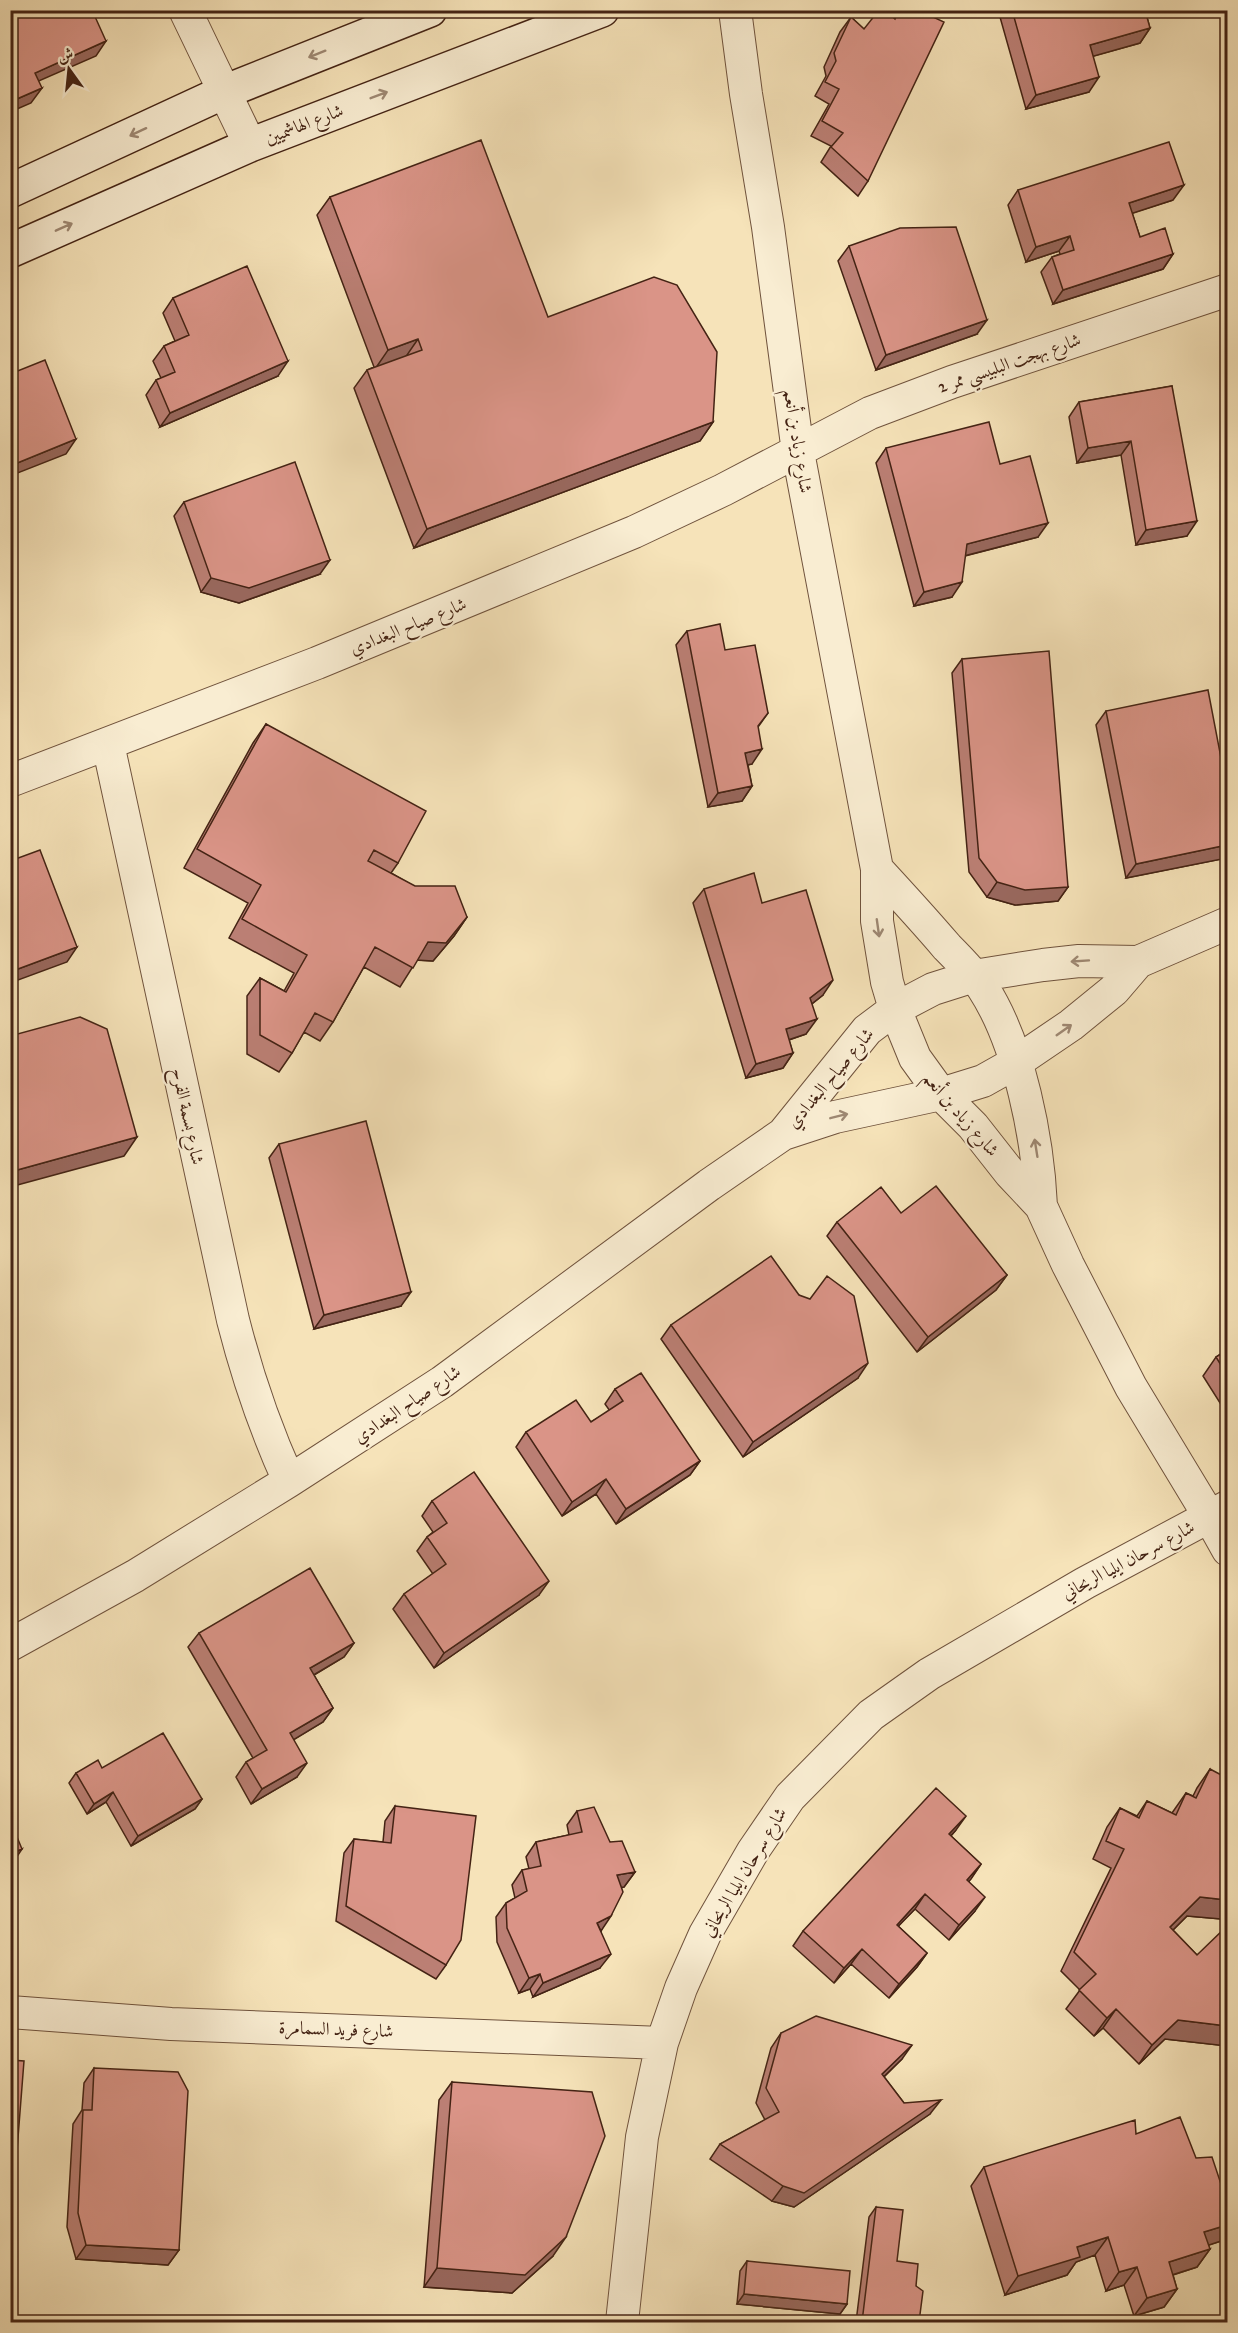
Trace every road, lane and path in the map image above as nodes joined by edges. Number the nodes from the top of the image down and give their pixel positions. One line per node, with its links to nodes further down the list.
1 (185, 10): 5 (street)
2 (430, 10): 5 (main road, one-way to 5)
3 (602, 10): 6 (main road, شارع الهاشميين, one-way to 3)
4 (735, 10): 10 (street, شارع زياد بن أنعم)
5 (224, 92): 6 (street); 7 (main road, one-way to 7)
6 (250, 145): 8 (main road, شارع الهاشميين, one-way to 6)
7 (10, 191)
8 (10, 251)
9 (1227, 290): 10 (street, شارع بهجت البلبيسي ممر 2)
10 (798, 452): 11 (street, شارع صياح البغدادي); 13 (street, شارع زياد بن أنعم)
11 (108, 744): 12 (street, شارع صياح البغدادي); 22 (street, شارع بسمة الفرح)
12 (10, 781)
13 (877, 869): 16 (street, شارع زياد بن أنعم); 17 (street, شارع زياد بن أنعم, one-way to 17)
14 (1227, 923): 15 (street)
15 (1138, 962): 16 (street, شارع صياح البغدادي, one-way to 16); 18 (street, شارع صياح البغدادي, one-way to 15)
16 (974, 975): 17 (street, شارع صياح البغدادي); 18 (street, شارع زياد بن أنعم)
17 (895, 1009): 19 (street, شارع زياد بن أنعم); 20 (street, شارع صياح البغدادي)
18 (1015, 1063): 19 (street, شارع صياح البغدادي); 21 (street, شارع زياد بن أنعم, one-way to 18)
19 (941, 1094): 20 (street, شارع صياح البغدادي, one-way to 19); 21 (street, شارع زياد بن أنعم)
20 (783, 1134): 22 (street, شارع صياح البغدادي)
21 (1041, 1206): 23 (street, شارع زياد بن أنعم)
22 (289, 1482): 25 (street, شارع صياح البغدادي)
23 (1218, 1512): 24 (street, شارع زياد بن أنعم); 27 (street, شارع سرحان ايليا الريحاني)
24 (1227, 1550)
25 (10, 1645)
26 (10, 2012): 27 (street, شارع فريد السمامرة)
27 (662, 2043): 28 (street, شارع سرحان ايليا الريحاني)
28 (622, 2322)

